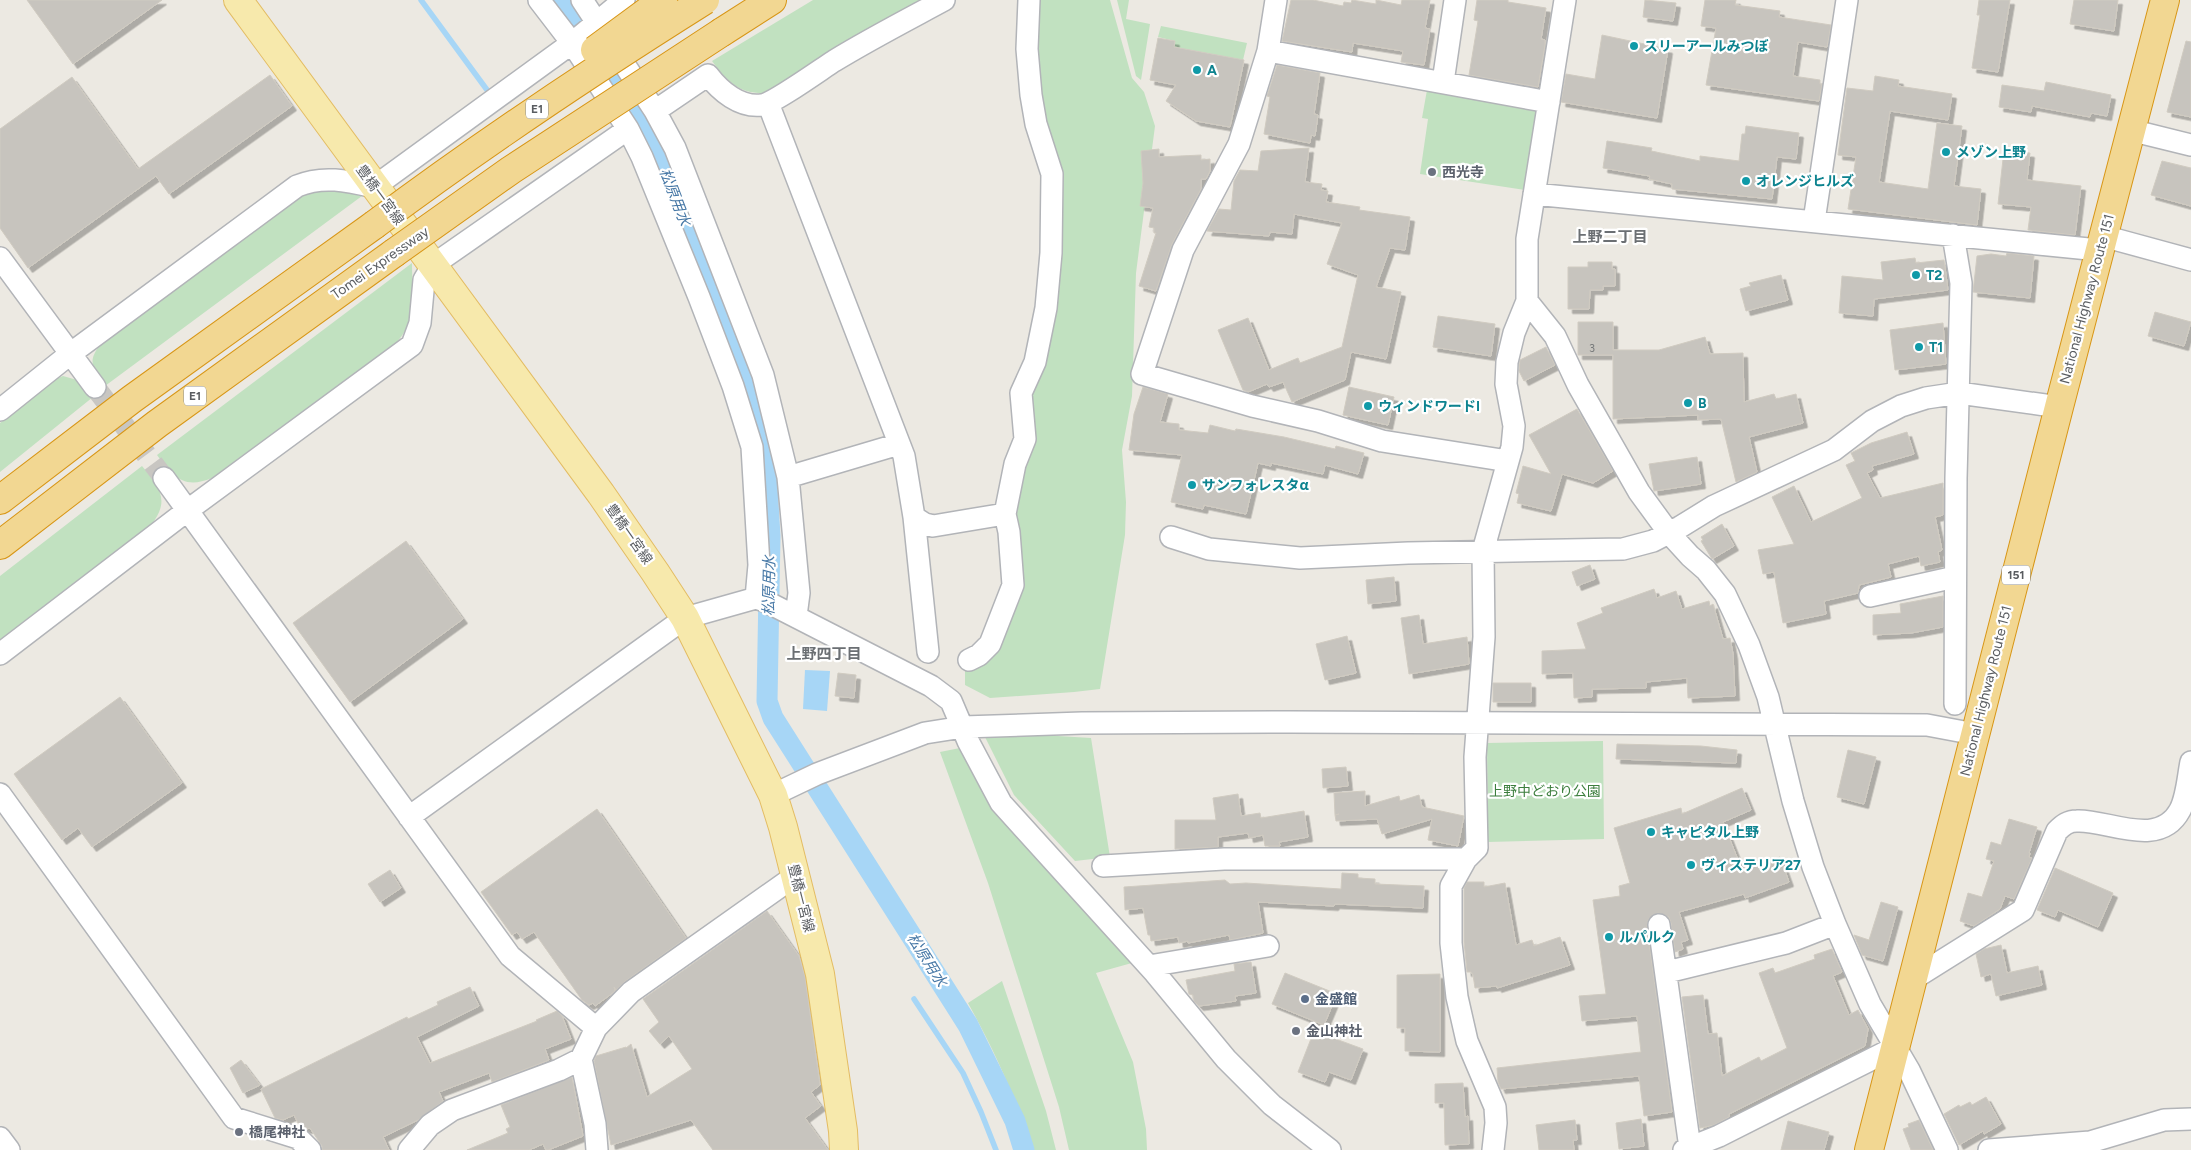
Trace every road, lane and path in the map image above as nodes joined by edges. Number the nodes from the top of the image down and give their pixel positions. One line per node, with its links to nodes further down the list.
1 (238, 0): 25 (main road, 豊橋一宮線)
2 (539, 0): 16 (street)
3 (582, 0): 15 (street)
4 (624, 0): 15 (street)
5 (663, 0): 28 (highway, bridge)
6 (705, 0): 28 (highway, E1, bridge)
7 (772, 0): 50 (highway, Tomei Expressway / E1, bridge)
8 (944, 0): 20 (street)
9 (1029, 0): 46 (street)
10 (1276, 0): 17 (street)
11 (1455, 0): 18 (street)
12 (1565, 0): 19 (street)
13 (1846, 0): 27 (street)
14 (2165, 0): 23 (highway, National Highway Route 151 / 151)
15 (597, 21): 16 (street); 21 (street)
16 (572, 43): 22 (street); 25 (street)
17 (1268, 51): 18 (street); 41 (street)
18 (1443, 82): 19 (street)
19 (1549, 102): 26 (street)
20 (768, 103): 21 (street); 40 (street)
21 (655, 111): 42 (street)
22 (628, 129): 33 (street); 54 (street)
23 (2130, 130): 24 (street); 30 (highway, National Highway Route 151 / 151)
24 (2191, 145)
25 (374, 187): 33 (main road, 豊橋一宮線); 35 (street)
26 (1534, 194): 27 (street); 34 (street)
27 (1814, 221): 29 (street)
28 (374, 224): 44 (highway, E1)
29 (1953, 235): 30 (street); 37 (street)
30 (2101, 243): 32 (street); 38 (highway, National Highway Route 151 / 151)
31 (0, 258): 35 (street)
32 (2191, 260)
33 (432, 265): 45 (street); 55 (main road, 豊橋一宮線)
34 (1526, 301): 41 (street); 48 (street)
35 (70, 354): 36 (street); 39 (street)
36 (95, 387)
37 (1959, 393): 38 (street); 48 (street); 52 (street)
38 (2059, 407): 63 (highway, National Highway Route 151 / 151)
39 (0, 410)
40 (899, 444): 42 (street); 47 (street)
41 (1508, 461): 51 (street)
42 (788, 477): 54 (street)
43 (164, 478): 45 (street)
44 (0, 500)
45 (188, 510): 57 (street); 67 (street)
46 (1005, 514): 47 (street); 58 (street)
47 (914, 517): 56 (street)
48 (1669, 533): 51 (street); 61 (street)
49 (1171, 537): 51 (street)
50 (0, 545)
51 (1483, 551): 60 (street)
52 (1956, 577): 53 (street); 59 (street)
53 (1870, 596)
54 (776, 606): 55 (street); 62 (street)
55 (685, 618): 66 (main road, 豊橋一宮線); 67 (street)
56 (928, 652)
57 (0, 654)
58 (969, 660)
59 (1955, 704)
60 (1477, 723): 61 (street); 62 (street); 68 (street)
61 (1774, 724): 63 (street); 72 (street)
62 (963, 727): 66 (street); 74 (street)
63 (1975, 734): 76 (highway, National Highway Route 151 / 151)
64 (2191, 762): 76 (street)
65 (0, 794): 84 (street)
66 (772, 796): 70 (main road, 豊橋一宮線)
67 (409, 817): 77 (street)
68 (1466, 859): 69 (street); 89 (street)
69 (1104, 866)
70 (795, 876): 77 (street); 87 (main road, 豊橋一宮線)
71 (1659, 924): 75 (street)
72 (1835, 924): 75 (street); 78 (street)
73 (1268, 946): 74 (street)
74 (1149, 966): 88 (street)
75 (1667, 972): 82 (street)
76 (1913, 979): 78 (highway, National Highway Route 151 / 151)
77 (596, 1028): 79 (street)
78 (1896, 1046): 82 (street); 90 (highway, National Highway Route 151 / 151); 91 (street)
79 (581, 1059): 85 (street); 86 (street)
80 (2191, 1119): 92 (street)
81 (0, 1138): 83 (street)
82 (1687, 1149)
83 (9, 1150)
84 (310, 1150)
85 (409, 1150)
86 (598, 1150)
87 (844, 1150)
88 (1330, 1150)
89 (1493, 1150)
90 (1869, 1150)
91 (1947, 1150)
92 (1989, 1150)

